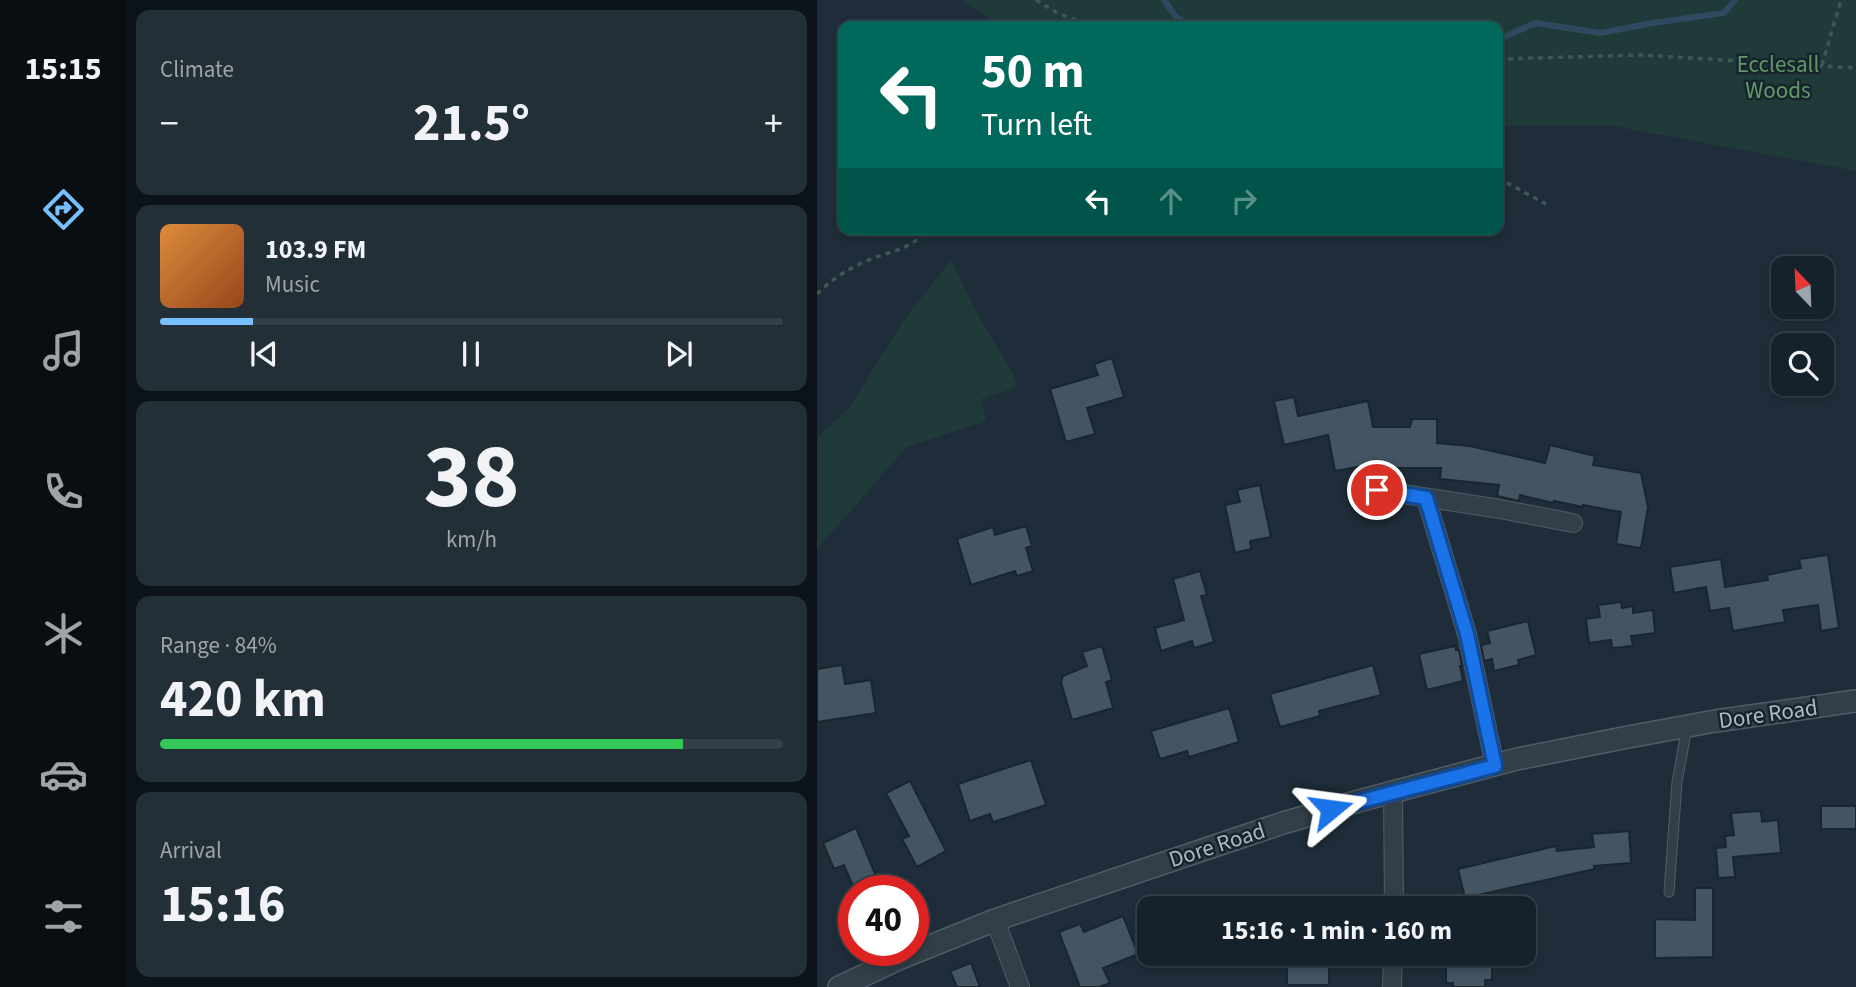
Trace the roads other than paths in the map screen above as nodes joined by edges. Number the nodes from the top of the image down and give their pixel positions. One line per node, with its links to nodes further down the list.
1 (1377, 490): 2 (street)
2 (1426, 498): 3 (street); 6 (street)
3 (1573, 523)
4 (1856, 701): 5 (street, Dore Road)
5 (1688, 726): 6 (street, Dore Road); 8 (lane)
6 (1495, 766): 7 (street, Dore Road)
7 (1393, 792): 9 (street); 10 (street, Dore Road)
8 (1669, 892)
9 (1394, 896)
10 (995, 920): 12 (street, Dore Road); 13 (street)
11 (1393, 966): 14 (street)
12 (839, 987)
13 (1020, 987)
14 (1392, 987)

